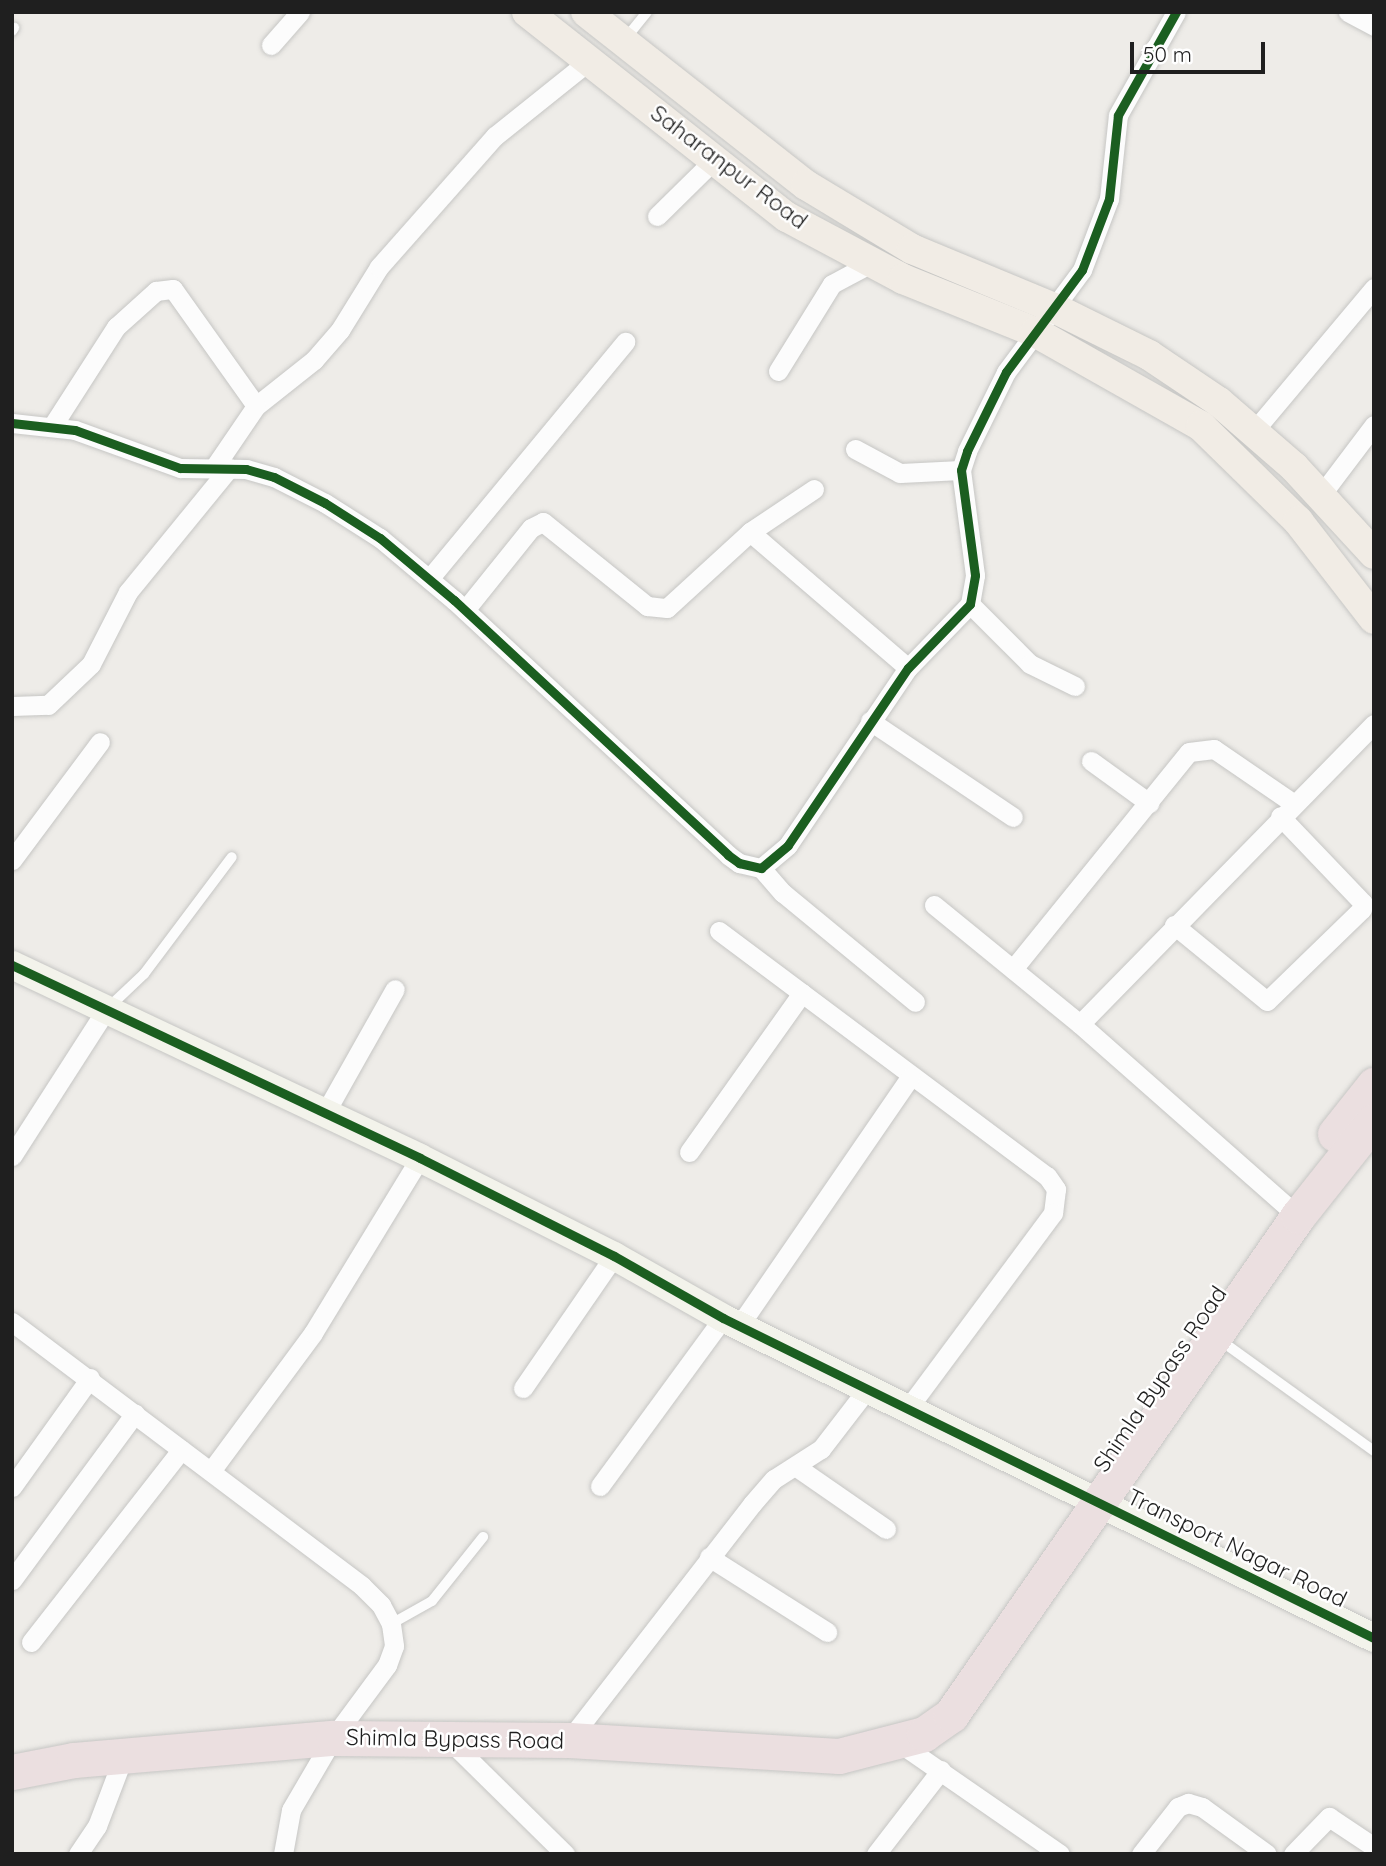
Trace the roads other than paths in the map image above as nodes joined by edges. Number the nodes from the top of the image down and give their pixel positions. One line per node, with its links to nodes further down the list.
1 (300, 12): 9 (street)
2 (527, 12): 10 (main road, Saharanpur Road)
3 (586, 12): 8 (main road, Saharanpur Road)
4 (647, 12): 8 (lane)
5 (1176, 12): 15 (street)
6 (1348, 12): 7 (street)
7 (1374, 26)
8 (623, 42): 15 (main road, Saharanpur Road)
9 (271, 45)
10 (590, 60): 11 (main road, Saharanpur Road); 19 (street)
11 (715, 159): 12 (street); 13 (main road, Saharanpur Road)
12 (657, 216)
13 (873, 262): 16 (main road, Saharanpur Road); 18 (street)
14 (1374, 288): 23 (street)
15 (1054, 308): 16 (street); 23 (main road, Saharanpur Road)
16 (1035, 332): 26 (street); 34 (main road, Saharanpur Road)
17 (625, 342): 31 (street)
18 (778, 371)
19 (256, 406): 21 (street); 25 (street)
20 (12, 423): 21 (street)
21 (53, 425): 25 (street)
22 (1374, 425): 28 (street)
23 (1253, 432): 28 (main road, Saharanpur Road)
24 (855, 449): 26 (street)
25 (221, 469): 31 (street); 37 (street)
26 (961, 470): 32 (street)
27 (814, 489): 29 (street)
28 (1321, 495): 30 (main road, Saharanpur Road)
29 (750, 532): 33 (street); 35 (street)
30 (1374, 555)
31 (429, 579): 33 (street)
32 (970, 604): 35 (street); 36 (street)
33 (465, 610): 47 (street)
34 (1374, 619)
35 (908, 668): 38 (street)
36 (1075, 686)
37 (12, 706)
38 (870, 721): 44 (street); 47 (street)
39 (1374, 724): 43 (street)
40 (100, 742): 46 (street)
41 (1091, 761): 42 (street)
42 (1149, 803): 43 (street); 52 (street)
43 (1287, 809): 49 (street); 49 (street)
44 (1013, 817)
45 (232, 857): 56 (lane)
46 (12, 860)
47 (761, 868): 55 (street)
48 (934, 905): 52 (street)
49 (1174, 925): 57 (street)
50 (719, 931): 54 (street)
51 (12, 965): 56 (street, Transport Nagar Road)
52 (1013, 969): 57 (street)
53 (395, 989): 60 (street)
54 (802, 993): 58 (street); 62 (street)
55 (915, 1002)
56 (105, 1010): 60 (street, Transport Nagar Road); 63 (street)
57 (1080, 1024): 65 (street)
58 (910, 1077): 67 (street); 73 (street)
59 (1374, 1085): 65 (highway, Shimla Bypass Road)
60 (325, 1114): 64 (street, Transport Nagar Road)
61 (1374, 1120): 65 (highway, Shimla Bypass Road)
62 (689, 1152)
63 (12, 1156)
64 (420, 1158): 66 (street, Transport Nagar Road); 78 (street)
65 (1289, 1209): 69 (highway, Shimla Bypass Road); 81 (highway, Shimla Bypass Road)
66 (614, 1256): 67 (street, Transport Nagar Road); 71 (street)
67 (731, 1322): 72 (street, Transport Nagar Road); 80 (street)
68 (15, 1328): 70 (street)
69 (1214, 1335): 76 (lane); 81 (highway, Shimla Bypass Road)
70 (90, 1378): 74 (street); 79 (street)
71 (523, 1388)
72 (868, 1388): 73 (street, Transport Nagar Road); 77 (street)
73 (909, 1407): 81 (street, Transport Nagar Road)
74 (135, 1413): 75 (street); 85 (street)
75 (181, 1450): 78 (street); 89 (street)
76 (1374, 1451)
77 (798, 1468): 82 (street); 84 (street)
78 (211, 1471): 86 (street)
79 (12, 1486)
80 (600, 1486)
81 (1093, 1497): 88 (street, Transport Nagar Road); 93 (highway, Shimla Bypass Road)
82 (886, 1529)
83 (483, 1537): 86 (lane)
84 (709, 1557): 87 (street); 92 (street)
85 (12, 1580)
86 (391, 1624): 90 (street)
87 (827, 1632)
88 (1374, 1637)
89 (32, 1642)
90 (333, 1738): 91 (highway, Shimla Bypass Road); 94 (highway, Shimla Bypass Road); 99 (street)
91 (449, 1739): 92 (highway, Shimla Bypass Road); 100 (street)
92 (569, 1740): 93 (highway, Shimla Bypass Road)
93 (898, 1742): 95 (street)
94 (124, 1755): 96 (highway, Shimla Bypass Road); 98 (street)
95 (941, 1770): 101 (street); 102 (street)
96 (12, 1772)
97 (1374, 1847): 105 (street)
98 (78, 1854)
99 (283, 1854)
100 (565, 1854)
101 (876, 1854)
102 (1060, 1854)
103 (1141, 1854): 104 (street)
104 (1267, 1854)
105 (1293, 1854)

